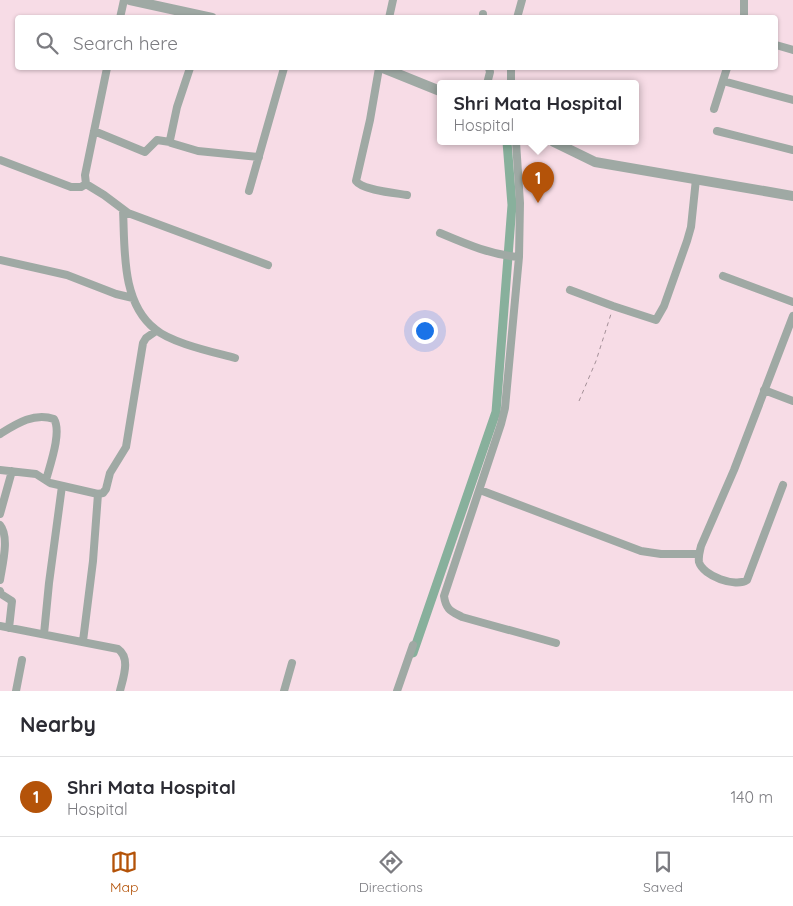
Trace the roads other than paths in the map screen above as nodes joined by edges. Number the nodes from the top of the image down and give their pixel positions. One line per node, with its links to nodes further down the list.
1 (124, 0): 6 (street)
2 (130, 0): 7 (street)
3 (393, 0): 8 (street)
4 (522, 0): 9 (street)
5 (744, 0): 10 (street)
6 (121, 15)
7 (199, 15)
8 (390, 15)
9 (518, 15)
10 (744, 15)
11 (778, 46): 12 (street)
12 (793, 50)
13 (107, 70): 23 (street)
14 (189, 70): 25 (street)
15 (283, 70): 29 (street)
16 (379, 70): 34 (street)
17 (388, 70): 20 (street)
18 (726, 70): 19 (street)
19 (723, 81): 21 (street); 22 (street)
20 (437, 89)
21 (793, 100)
22 (714, 109)
23 (94, 131): 25 (street); 32 (street)
24 (716, 131): 28 (street)
25 (170, 142): 29 (street)
26 (516, 145): 38 (street)
27 (560, 145): 31 (street)
28 (793, 150)
29 (259, 157): 33 (street)
30 (0, 160): 32 (street)
31 (696, 179): 35 (street); 42 (street)
32 (86, 184): 36 (street)
33 (249, 191)
34 (407, 195)
35 (793, 196)
36 (123, 210): 40 (street); 43 (street)
37 (440, 233): 38 (street)
38 (517, 257): 56 (street)
39 (0, 260): 43 (street)
40 (268, 265)
41 (723, 276): 44 (street)
42 (570, 290)
43 (133, 298): 46 (street)
44 (793, 302)
45 (793, 316): 48 (street)
46 (156, 330): 47 (street); 57 (street)
47 (235, 358)
48 (764, 390): 49 (street); 60 (street)
49 (793, 401)
50 (0, 434): 53 (street)
51 (0, 470): 52 (street)
52 (12, 471): 53 (street); 58 (street)
53 (46, 480): 55 (street)
54 (783, 485): 60 (street)
55 (62, 486): 57 (street); 65 (street)
56 (480, 490): 60 (street); 67 (street)
57 (98, 494): 66 (street)
58 (0, 514)
59 (0, 525): 61 (street)
60 (699, 554)
61 (0, 580)
62 (0, 591): 64 (street)
63 (0, 626): 64 (street)
64 (9, 628): 65 (street)
65 (44, 634): 66 (street)
66 (83, 641): 72 (street)
67 (556, 643)
68 (413, 645): 74 (street)
69 (22, 660): 71 (street)
70 (292, 663): 73 (street)
71 (16, 691)
72 (120, 691)
73 (284, 691)
74 (397, 691)

